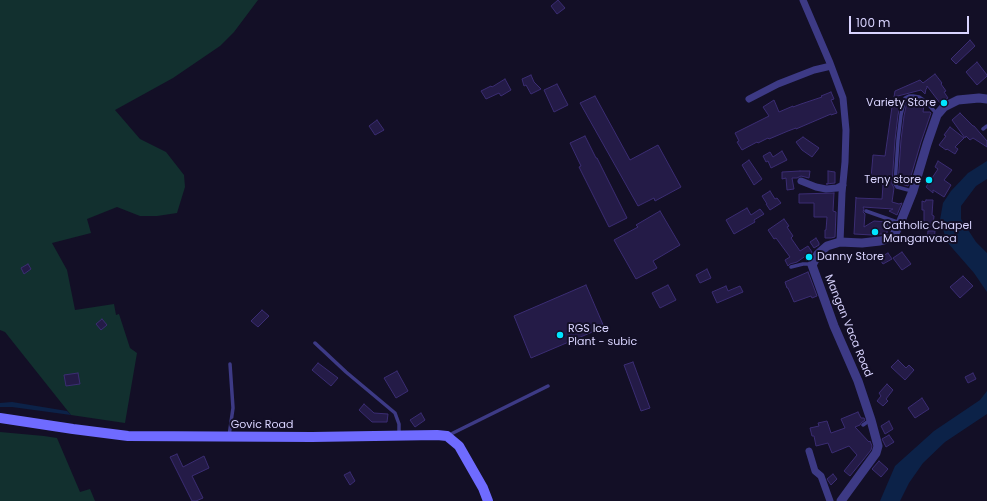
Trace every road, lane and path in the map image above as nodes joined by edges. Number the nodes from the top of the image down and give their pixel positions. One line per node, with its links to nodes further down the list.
1 (803, 0): 2 (street)
2 (831, 66): 3 (street); 9 (street)
3 (749, 99)
4 (987, 99): 5 (street)
5 (937, 115): 10 (street); 10 (lane)
6 (987, 126): 7 (lane)
7 (983, 129)
8 (801, 181): 9 (street)
9 (843, 185): 13 (street)
10 (913, 191): 12 (street)
11 (866, 211): 12 (lane)
12 (900, 223): 13 (street)
13 (840, 242): 14 (street, Mangan Vaca Road)
14 (812, 265): 15 (lane); 20 (street, Mangan Vaca Road)
15 (791, 267)
16 (315, 343): 22 (lane)
17 (230, 364): 24 (lane)
18 (548, 386): 23 (lane)
19 (0, 418): 24 (main road, Govic Road)
20 (871, 420): 21 (lane); 28 (street, Mangan Vaca Road)
21 (862, 425)
22 (399, 436): 23 (main road, Govic Road); 24 (main road, Govic Road)
23 (447, 436): 26 (main road)
24 (228, 437)
25 (809, 450): 27 (street)
26 (488, 501)
27 (830, 501)
28 (841, 501)

